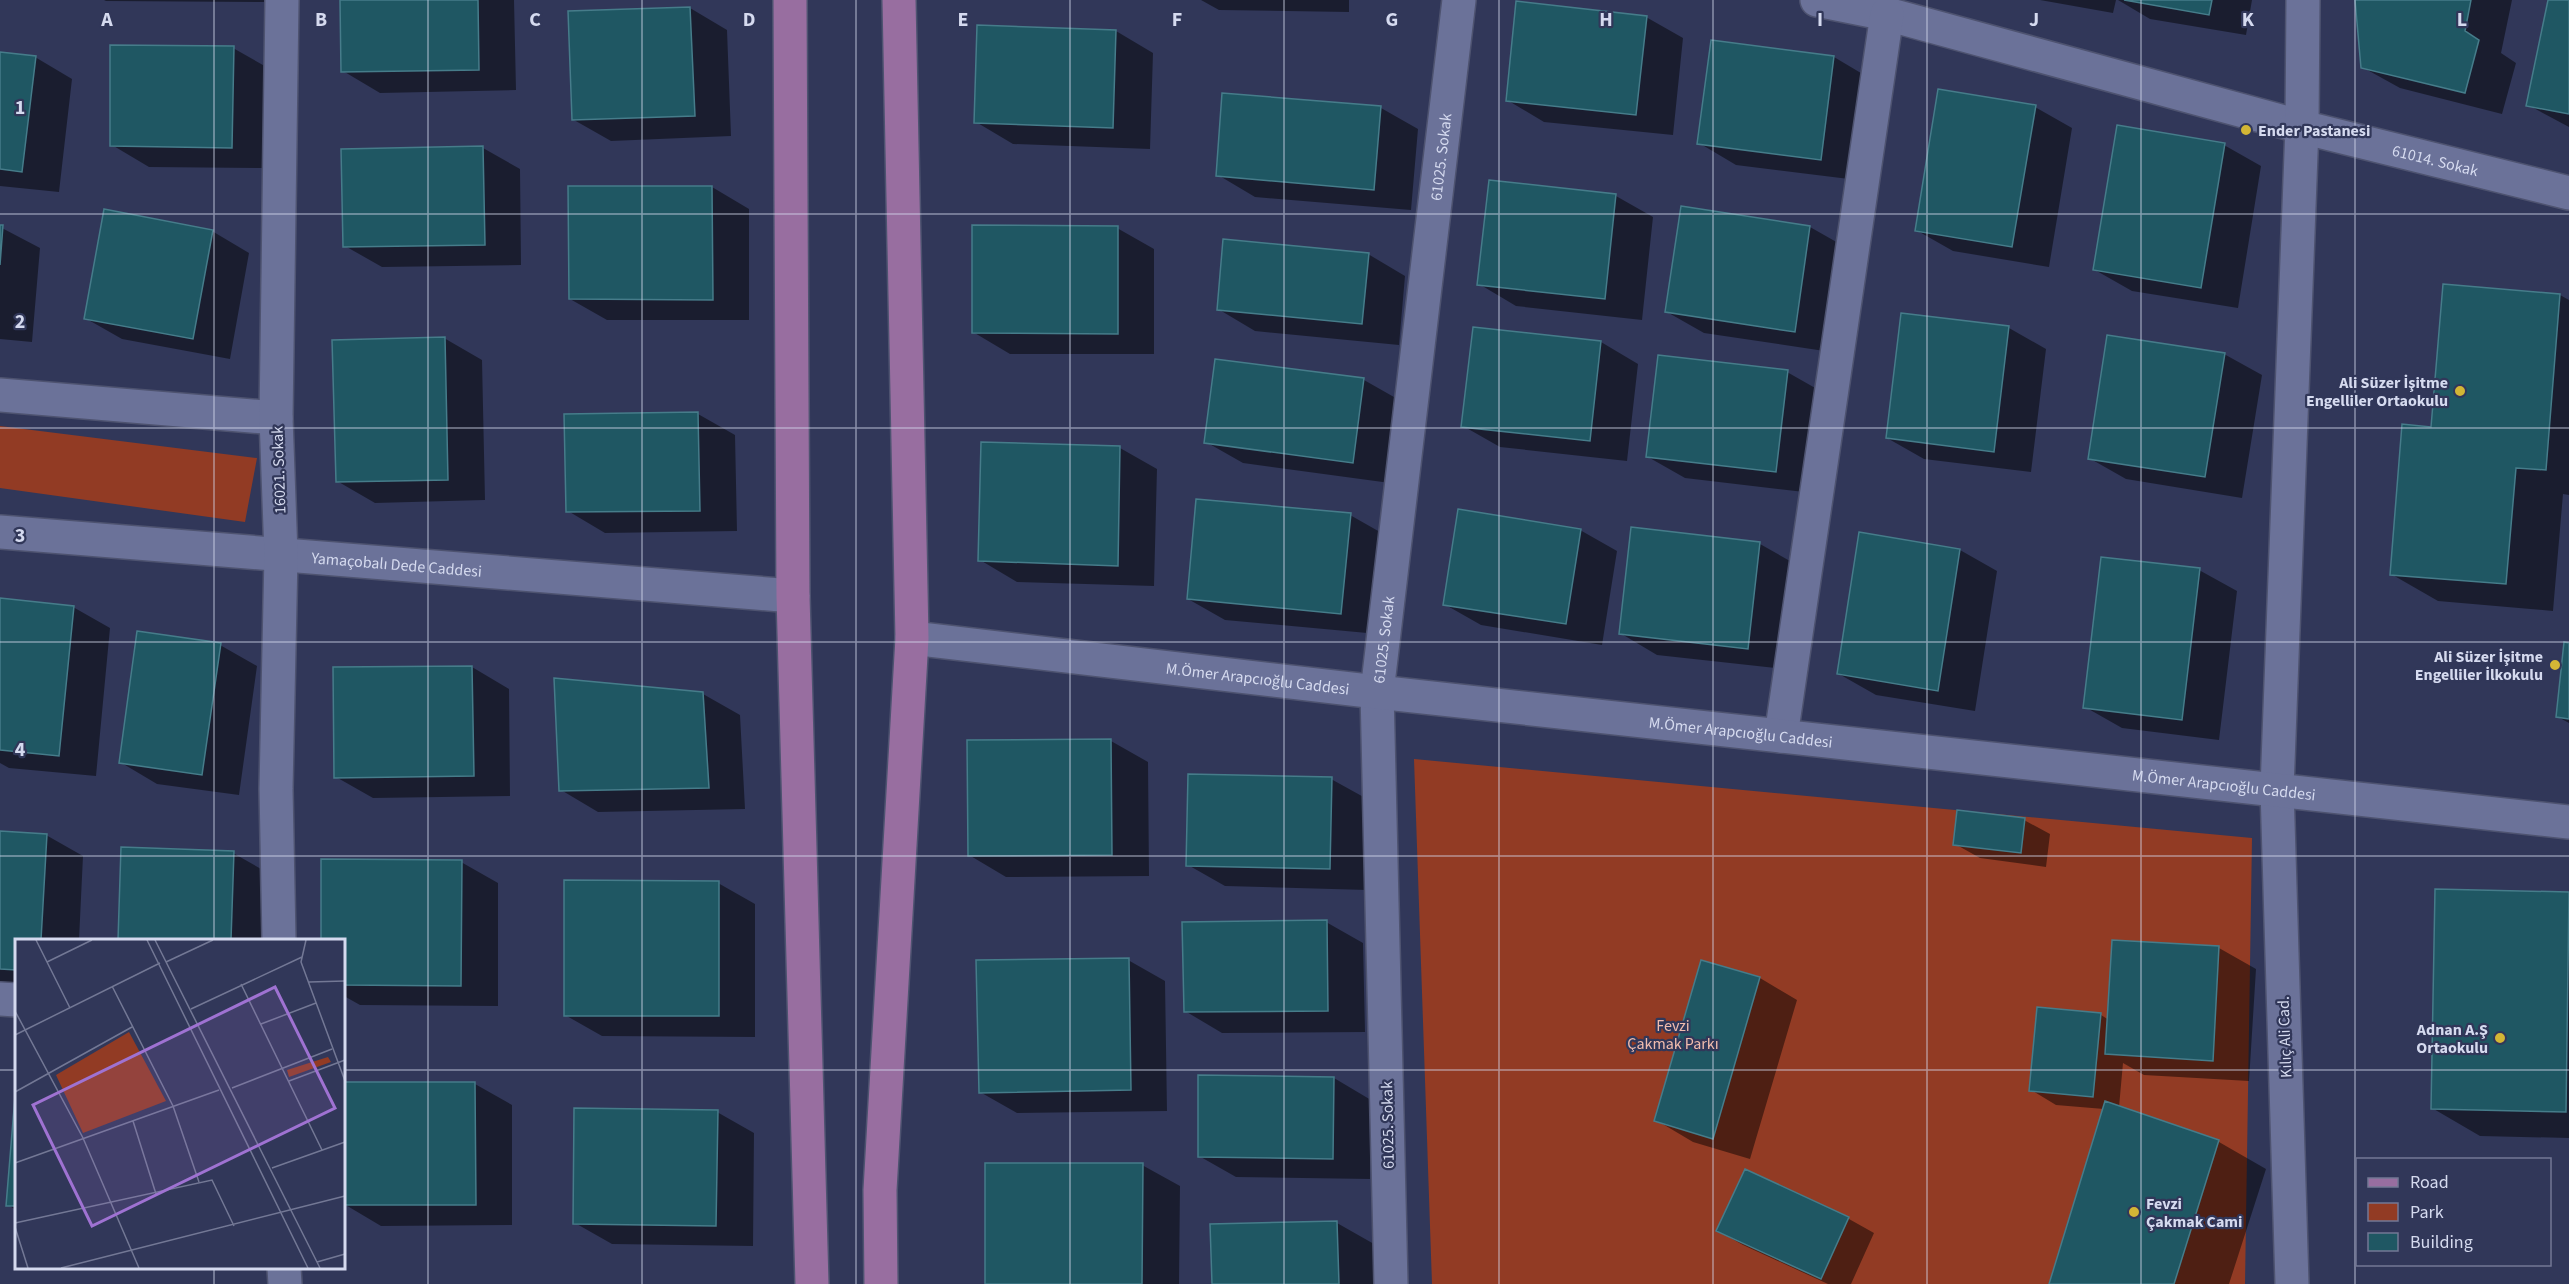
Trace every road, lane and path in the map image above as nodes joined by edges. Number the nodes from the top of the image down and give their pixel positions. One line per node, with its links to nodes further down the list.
1 (282, 0): 11 (street, 16021. Sokak)
2 (790, 0): 14 (main road)
3 (898, 0): 15 (main road)
4 (1459, 0): 16 (street, 61025. Sokak)
5 (1817, 0): 7 (street, 61014. Sokak)
6 (2303, 0): 8 (street, Kılıç Ali Cad.)
7 (1887, 14): 8 (street, 61014. Sokak); 17 (street)
8 (2302, 127): 9 (street, 61014. Sokak); 18 (street, Kılıç Ali Cad.)
9 (2569, 193)
10 (0, 395): 11 (street)
11 (276, 418): 13 (street, 16021. Sokak)
12 (0, 532): 13 (street, Yamaçobalı Dede Caddesi)
13 (281, 555): 14 (street, Yamaçobalı Dede Caddesi); 20 (street, 16021. Sokak)
14 (793, 596): 25 (main road)
15 (912, 638): 16 (street, M.Ömer Arapcıoğlu Caddesi); 26 (main road)
16 (1377, 692): 17 (street, M.Ömer Arapcıoğlu Caddesi); 27 (street, 61025. Sokak)
17 (1781, 736): 18 (street, M.Ömer Arapcıoğlu Caddesi)
18 (2277, 789): 19 (street, M.Ömer Arapcıoğlu Caddesi); 28 (street, Kılıç Ali Cad.)
19 (2569, 822)
20 (279, 939)
21 (0, 999): 22 (street)
22 (15, 1000)
23 (284, 1269): 24 (street)
24 (285, 1284)
25 (812, 1284)
26 (881, 1284)
27 (1391, 1284)
28 (2292, 1284)

